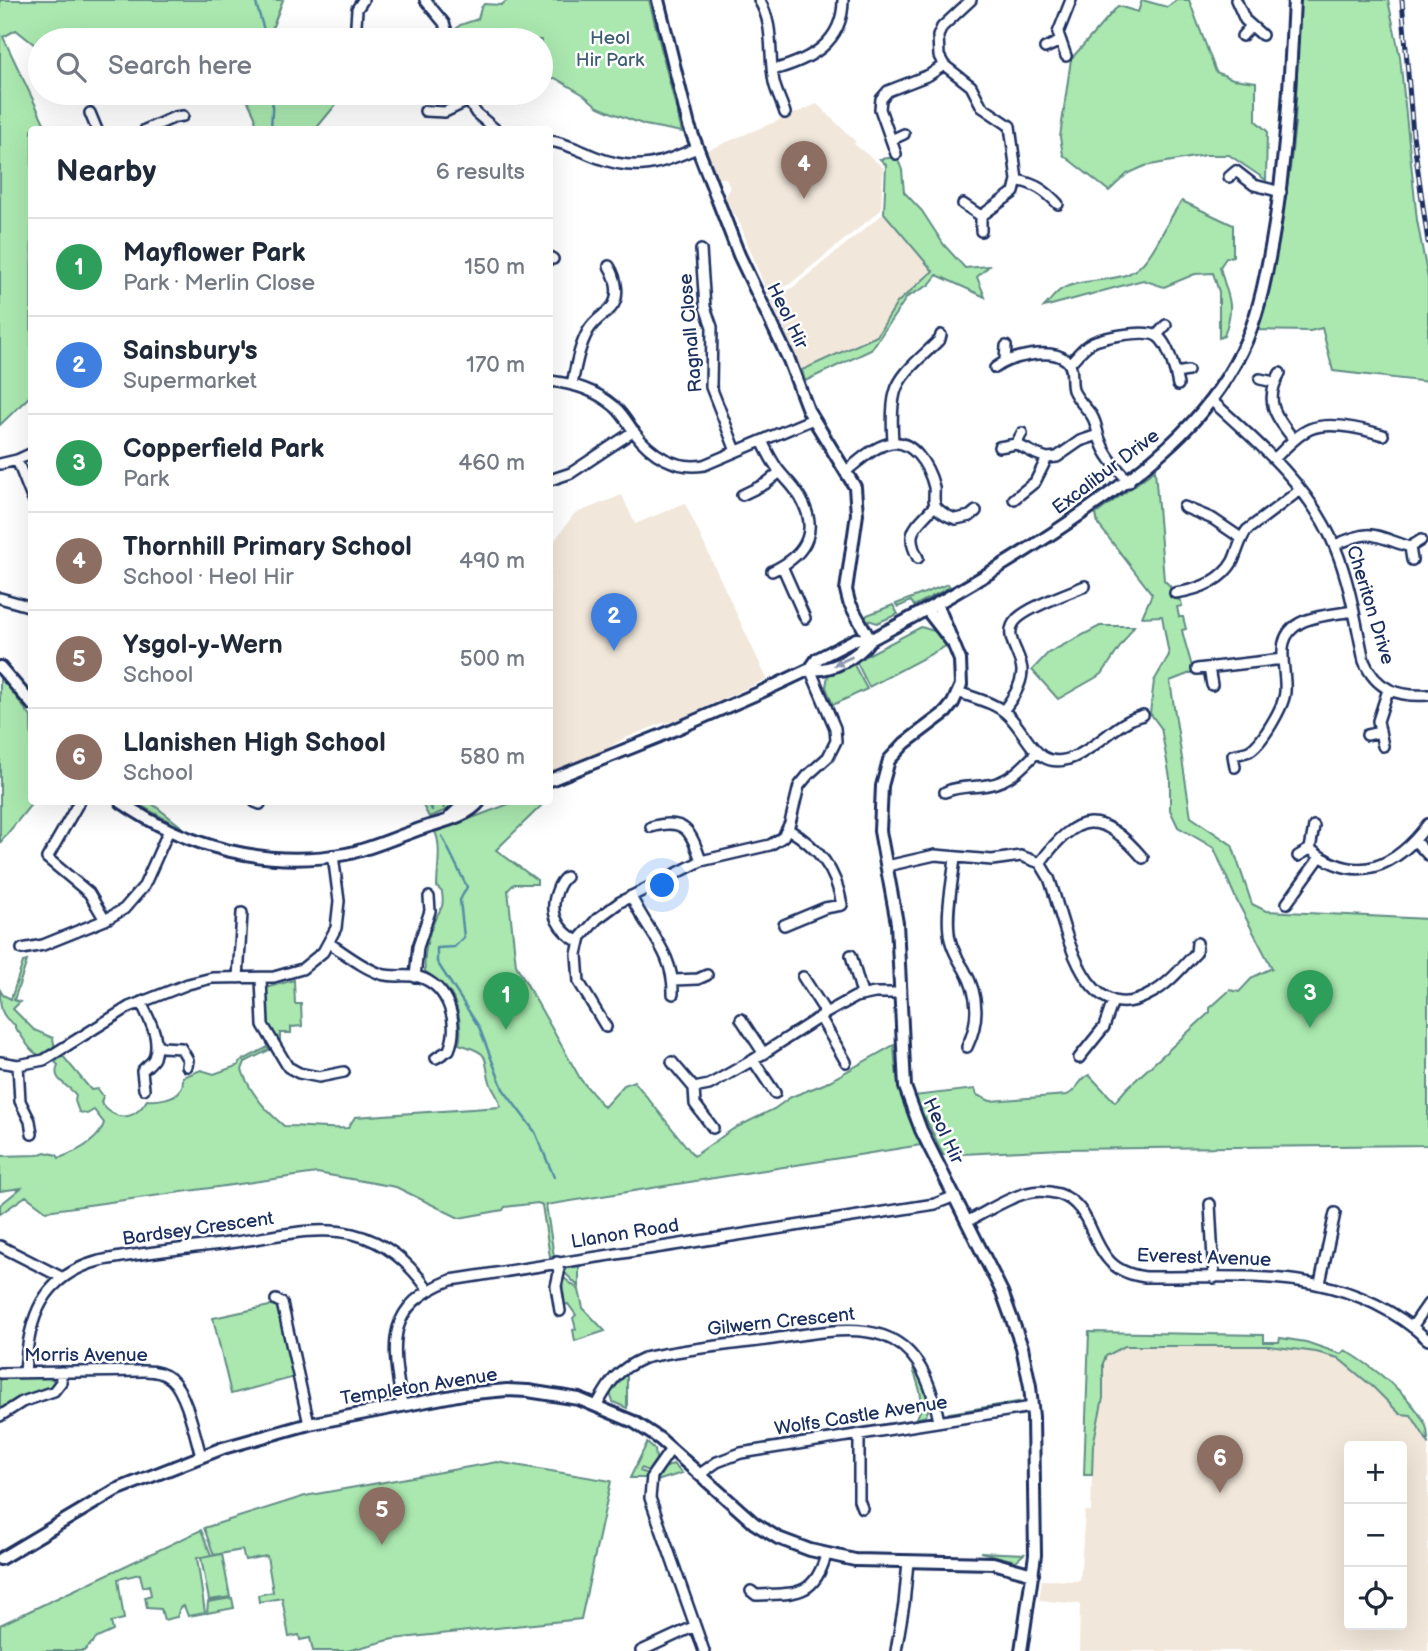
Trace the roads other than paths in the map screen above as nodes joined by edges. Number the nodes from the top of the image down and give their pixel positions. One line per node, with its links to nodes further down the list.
1 (363, 0): 11 (street)
2 (425, 0): 12 (street)
3 (657, 0): 32 (street, Heol Hir)
4 (759, 0): 19 (street)
5 (843, 0): 19 (street)
6 (971, 0): 18 (street)
7 (1071, 0): 15 (street)
8 (1237, 0): 10 (street)
9 (1294, 0): 36 (street, Excalibur Drive)
10 (1251, 26): 13 (street); 14 (street)
11 (356, 28)
12 (446, 28)
13 (1242, 36)
14 (1262, 36)
15 (1061, 41): 16 (street); 17 (street)
16 (1045, 48)
17 (1066, 56)
18 (944, 65): 30 (street); 35 (street)
19 (774, 70): 24 (street)
20 (455, 105): 22 (street)
21 (471, 105): 28 (street)
22 (425, 111)
23 (90, 113): 26 (street)
24 (785, 113)
25 (183, 116): 27 (street)
26 (95, 126)
27 (154, 126)
28 (491, 126)
29 (904, 134): 30 (street)
30 (891, 140): 33 (street)
31 (553, 142): 32 (street)
32 (697, 148): 57 (street, Heol Hir)
33 (896, 154)
34 (1230, 177): 36 (street)
35 (1017, 180): 38 (street); 39 (street)
36 (1281, 192): 56 (street, Excalibur Drive)
37 (962, 204): 39 (street)
38 (1058, 204)
39 (981, 216): 40 (street)
40 (981, 231)
41 (701, 250): 67 (street, Ragnall Close)
42 (608, 266): 54 (street)
43 (1166, 325): 45 (street)
44 (941, 335): 64 (street)
45 (1157, 335): 48 (street); 51 (street)
46 (1006, 346): 47 (street)
47 (1006, 360): 48 (street); 49 (street)
48 (1069, 364): 60 (street)
49 (995, 368)
50 (1188, 371): 51 (street)
51 (1176, 373): 55 (street)
52 (1260, 379): 63 (street)
53 (553, 381): 54 (street)
54 (572, 384): 58 (street)
55 (1178, 385)
56 (1212, 401): 70 (street, Cheriton Drive); 76 (street, Excalibur Drive)
57 (813, 419): 62 (street); 73 (street, Heol Hir)
58 (634, 431): 67 (street); 75 (street)
59 (1021, 433): 65 (street)
60 (1098, 435): 69 (street); 76 (street)
61 (1383, 435): 63 (street)
62 (762, 440): 67 (street); 74 (street)
63 (1294, 440): 70 (street)
64 (892, 442): 73 (street); 82 (street)
65 (1016, 444): 66 (street); 69 (street)
66 (999, 447)
67 (736, 451)
68 (28, 455): 71 (street)
69 (1047, 458): 80 (street)
70 (1274, 458): 78 (street, Cheriton Drive)
71 (17, 460): 72 (street); 77 (street)
72 (0, 464)
73 (846, 471): 103 (street, Heol Hir)
74 (780, 472): 79 (street); 92 (street)
75 (553, 479)
76 (1129, 482): 100 (street, Excalibur Drive)
77 (28, 488)
78 (1300, 490): 86 (street); 88 (street, Cheriton Drive)
79 (742, 495)
80 (1014, 499)
81 (1199, 500): 85 (street)
82 (935, 505): 84 (street); 90 (street)
83 (1184, 507): 85 (street)
84 (976, 511)
85 (1195, 512): 86 (street)
86 (1241, 538): 95 (street)
87 (1421, 540): 89 (street)
88 (1335, 545): 89 (street); 101 (street, Cheriton Drive)
89 (1410, 547): 91 (street)
90 (918, 558)
91 (1412, 560)
92 (782, 566): 93 (street); 102 (street)
93 (772, 570)
94 (1085, 586): 114 (street)
95 (1187, 591): 96 (street); 98 (street)
96 (1175, 593)
97 (0, 598): 99 (street)
98 (1189, 602)
99 (28, 606)
100 (932, 607): 103 (street, Excalibur Drive); 111 (street)
101 (1353, 611): 104 (street); 110 (street, Cheriton Drive)
102 (804, 618)
103 (870, 640): 107 (street, Excalibur Drive)
104 (1283, 659): 106 (street); 120 (street)
105 (0, 667): 113 (street)
106 (1209, 668): 108 (street); 109 (street)
107 (810, 669): 121 (street, Excalibur Drive); 131 (street)
108 (1197, 669)
109 (1212, 685)
110 (1388, 690): 112 (street, Cheriton Drive); 116 (street)
111 (958, 692): 114 (street); 143 (street, Heol Hir)
112 (1428, 695)
113 (28, 699)
114 (1003, 711): 119 (street)
115 (1143, 715): 119 (street)
116 (1380, 732): 117 (street); 118 (street)
117 (1367, 735)
118 (1383, 746)
119 (1037, 752): 122 (street)
120 (1235, 767)
121 (553, 779)
122 (945, 792)
123 (77, 805): 149 (street)
124 (126, 805): 132 (street)
125 (463, 805): 127 (street)
126 (476, 805): 127 (street)
127 (450, 817): 135 (street)
128 (1428, 824): 133 (street)
129 (1314, 825): 134 (street)
130 (651, 827): 141 (street)
131 (788, 829): 141 (street); 150 (street)
132 (169, 830): 135 (street); 149 (street)
133 (1415, 841): 136 (street); 139 (street)
134 (1310, 849): 137 (street); 139 (street)
135 (333, 855): 152 (street)
136 (1428, 855)
137 (1298, 856)
138 (956, 857): 142 (street); 143 (street); 171 (street)
139 (1320, 857): 145 (street)
140 (1143, 858): 142 (street)
141 (701, 861): 146 (street)
142 (1040, 863): 165 (street)
143 (887, 866): 162 (street, Heol Hir)
144 (566, 877): 151 (street)
145 (1284, 888)
146 (631, 896): 151 (street); 161 (street)
147 (429, 897): 157 (street)
148 (242, 913): 159 (street)
149 (105, 920): 154 (street)
150 (784, 925)
151 (579, 942): 169 (street)
152 (329, 943): 157 (street); 160 (street)
153 (1197, 943): 165 (street)
154 (22, 949)
155 (851, 955): 164 (street)
156 (707, 975): 161 (street)
157 (415, 977): 173 (street)
158 (803, 977): 167 (street)
159 (238, 978): 160 (street); 166 (street)
160 (261, 978): 181 (street)
161 (674, 980): 163 (street)
162 (901, 993): 164 (street); 187 (street, Heol Hir)
163 (673, 994)
164 (862, 994): 167 (street)
165 (1113, 1001): 174 (street)
166 (141, 1002): 170 (street); 179 (street)
167 (823, 1015): 172 (street); 178 (street)
168 (741, 1019): 172 (street)
169 (606, 1027)
170 (157, 1044): 180 (street); 183 (street)
171 (967, 1047)
172 (764, 1054): 175 (street)
173 (436, 1058)
174 (1079, 1058)
175 (753, 1060): 182 (street); 184 (street)
176 (0, 1062): 179 (street)
177 (672, 1062): 182 (street)
178 (846, 1062)
179 (18, 1065): 186 (street)
180 (187, 1066)
181 (344, 1072)
182 (694, 1088): 185 (street)
183 (144, 1089)
184 (775, 1093)
185 (713, 1128)
186 (32, 1134)
187 (955, 1196): 190 (street, Heol Hir); 192 (street, Llanon Road)
188 (1210, 1204): 194 (street)
189 (1335, 1213): 195 (street)
190 (968, 1221): 194 (street, Everest Avenue); 207 (street, Heol Hir)
191 (0, 1246): 193 (street)
192 (558, 1262): 196 (street, Llanon Road); 199 (street)
193 (61, 1277): 196 (street, Bardsey Crescent); 203 (street, Bardsey Crescent)
194 (1214, 1278): 195 (street, Everest Avenue)
195 (1320, 1283): 200 (street, Everest Avenue)
196 (428, 1289): 205 (street, Llanon Road)
197 (276, 1300): 210 (street)
198 (1428, 1304): 200 (street)
199 (560, 1311)
200 (1412, 1327): 201 (street, Everest Avenue)
201 (1428, 1340)
202 (0, 1373): 203 (street, Morris Avenue)
203 (25, 1373): 204 (street, Morris Avenue)
204 (61, 1373): 208 (street); 213 (street, Morris Avenue)
205 (402, 1405): 206 (street, Templeton Avenue); 210 (street, Templeton Avenue)
206 (597, 1405): 209 (street, Gilwern Crescent); 212 (street, Templeton Avenue)
207 (1032, 1407): 209 (street, Wolfs Castle Avenue); 219 (street, Heol Hir)
208 (0, 1416)
209 (939, 1422): 211 (street, Wolfs Castle Avenue)
210 (309, 1424): 213 (street, Templeton Avenue)
211 (859, 1434): 214 (street, Wolfs Castle Avenue); 215 (street)
212 (671, 1449): 214 (street, Templeton Avenue); 221 (street)
213 (201, 1455): 217 (street, Templeton Avenue)
214 (700, 1474): 216 (street, Templeton Avenue)
215 (862, 1508)
216 (826, 1555): 218 (street, Templeton Avenue); 220 (street)
217 (0, 1559)
218 (908, 1562): 219 (street, Templeton Avenue); 224 (street)
219 (1033, 1574): 225 (street, Heol Hir)
220 (751, 1591)
221 (695, 1626): 222 (street); 223 (street)
222 (641, 1651)
223 (704, 1651)
224 (896, 1651)
225 (1021, 1651)

